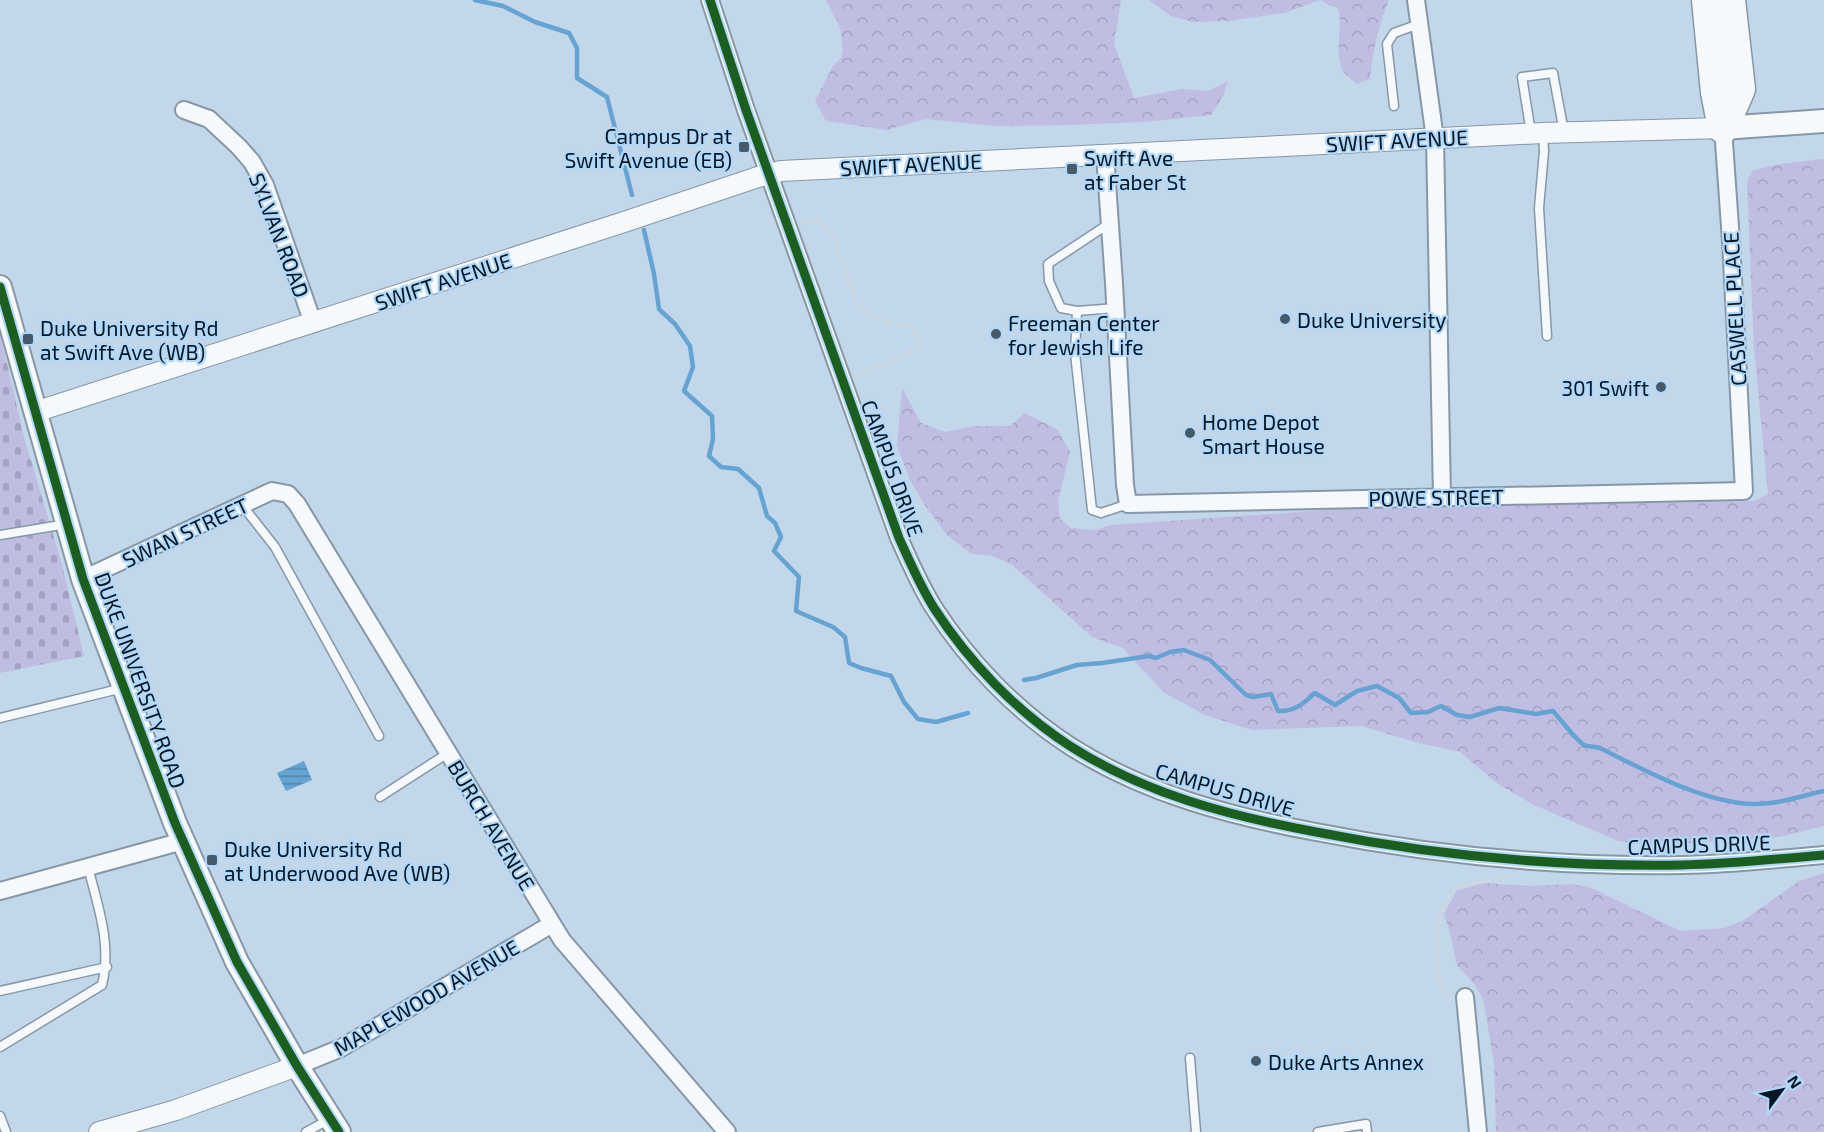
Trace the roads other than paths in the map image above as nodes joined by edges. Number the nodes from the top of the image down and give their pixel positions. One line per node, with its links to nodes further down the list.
1 (710, 0): 14 (street, CAMPUS DRIVE)
2 (1416, 0): 5 (street)
3 (1707, 0): 9 (highway)
4 (1730, 0): 9 (highway)
5 (1419, 24): 6 (lane); 12 (street)
6 (1394, 106)
7 (184, 110): 19 (street, SYLVAN ROAD)
8 (1824, 121): 9 (main road, SWIFT AVENUE)
9 (1723, 128): 10 (street, SWIFT AVENUE); 22 (street, CASWELL PLACE)
10 (1564, 132): 11 (street, SWIFT AVENUE); 11 (lane)
11 (1537, 133): 12 (street, SWIFT AVENUE); 20 (lane)
12 (1435, 139): 13 (street, SWIFT AVENUE); 24 (street)
13 (1105, 154): 14 (street, SWIFT AVENUE); 15 (street)
14 (769, 174): 19 (street, SWIFT AVENUE); 36 (street, CAMPUS DRIVE)
15 (1110, 223): 17 (street); 18 (lane)
16 (0, 287): 21 (main road, DUKE UNIVERSITY ROAD)
17 (1116, 308): 18 (lane); 25 (street)
18 (1077, 311): 25 (lane)
19 (313, 323): 21 (street, SWIFT AVENUE)
20 (1547, 336)
21 (35, 412): 27 (main road, DUKE UNIVERSITY ROAD)
22 (1744, 491): 24 (street, POWE STREET)
23 (288, 494): 26 (street, SWAN STREET); 33 (street, BURCH AVENUE)
24 (1442, 497): 25 (street, POWE STREET)
25 (1128, 504)
26 (242, 505): 29 (street, SWAN STREET); 32 (lane)
27 (67, 524): 28 (lane); 29 (main road, DUKE UNIVERSITY ROAD)
28 (0, 535)
29 (83, 579): 30 (main road, DUKE UNIVERSITY ROAD)
30 (123, 688): 31 (lane); 35 (main road, DUKE UNIVERSITY ROAD)
31 (0, 718)
32 (379, 736)
33 (448, 753): 34 (lane); 39 (street, BURCH AVENUE)
34 (380, 797)
35 (183, 841): 37 (street); 45 (main road, DUKE UNIVERSITY ROAD)
36 (1824, 855)
37 (88, 867): 38 (street); 40 (lane)
38 (0, 891)
39 (552, 924): 45 (street, MAPLEWOOD AVENUE); 51 (street, BURCH AVENUE)
40 (107, 967): 41 (lane); 43 (lane)
41 (0, 991)
42 (1466, 997): 55 (street)
43 (0, 1047)
44 (1190, 1058): 52 (lane)
45 (297, 1066): 47 (main road, DUKE UNIVERSITY ROAD); 49 (street)
46 (0, 1116): 48 (lane)
47 (334, 1126): 50 (lane)
48 (6, 1132)
49 (99, 1132)
50 (306, 1132)
51 (727, 1132)
52 (1196, 1132)
53 (1318, 1132): 54 (lane)
54 (1367, 1132)
55 (1478, 1132)

